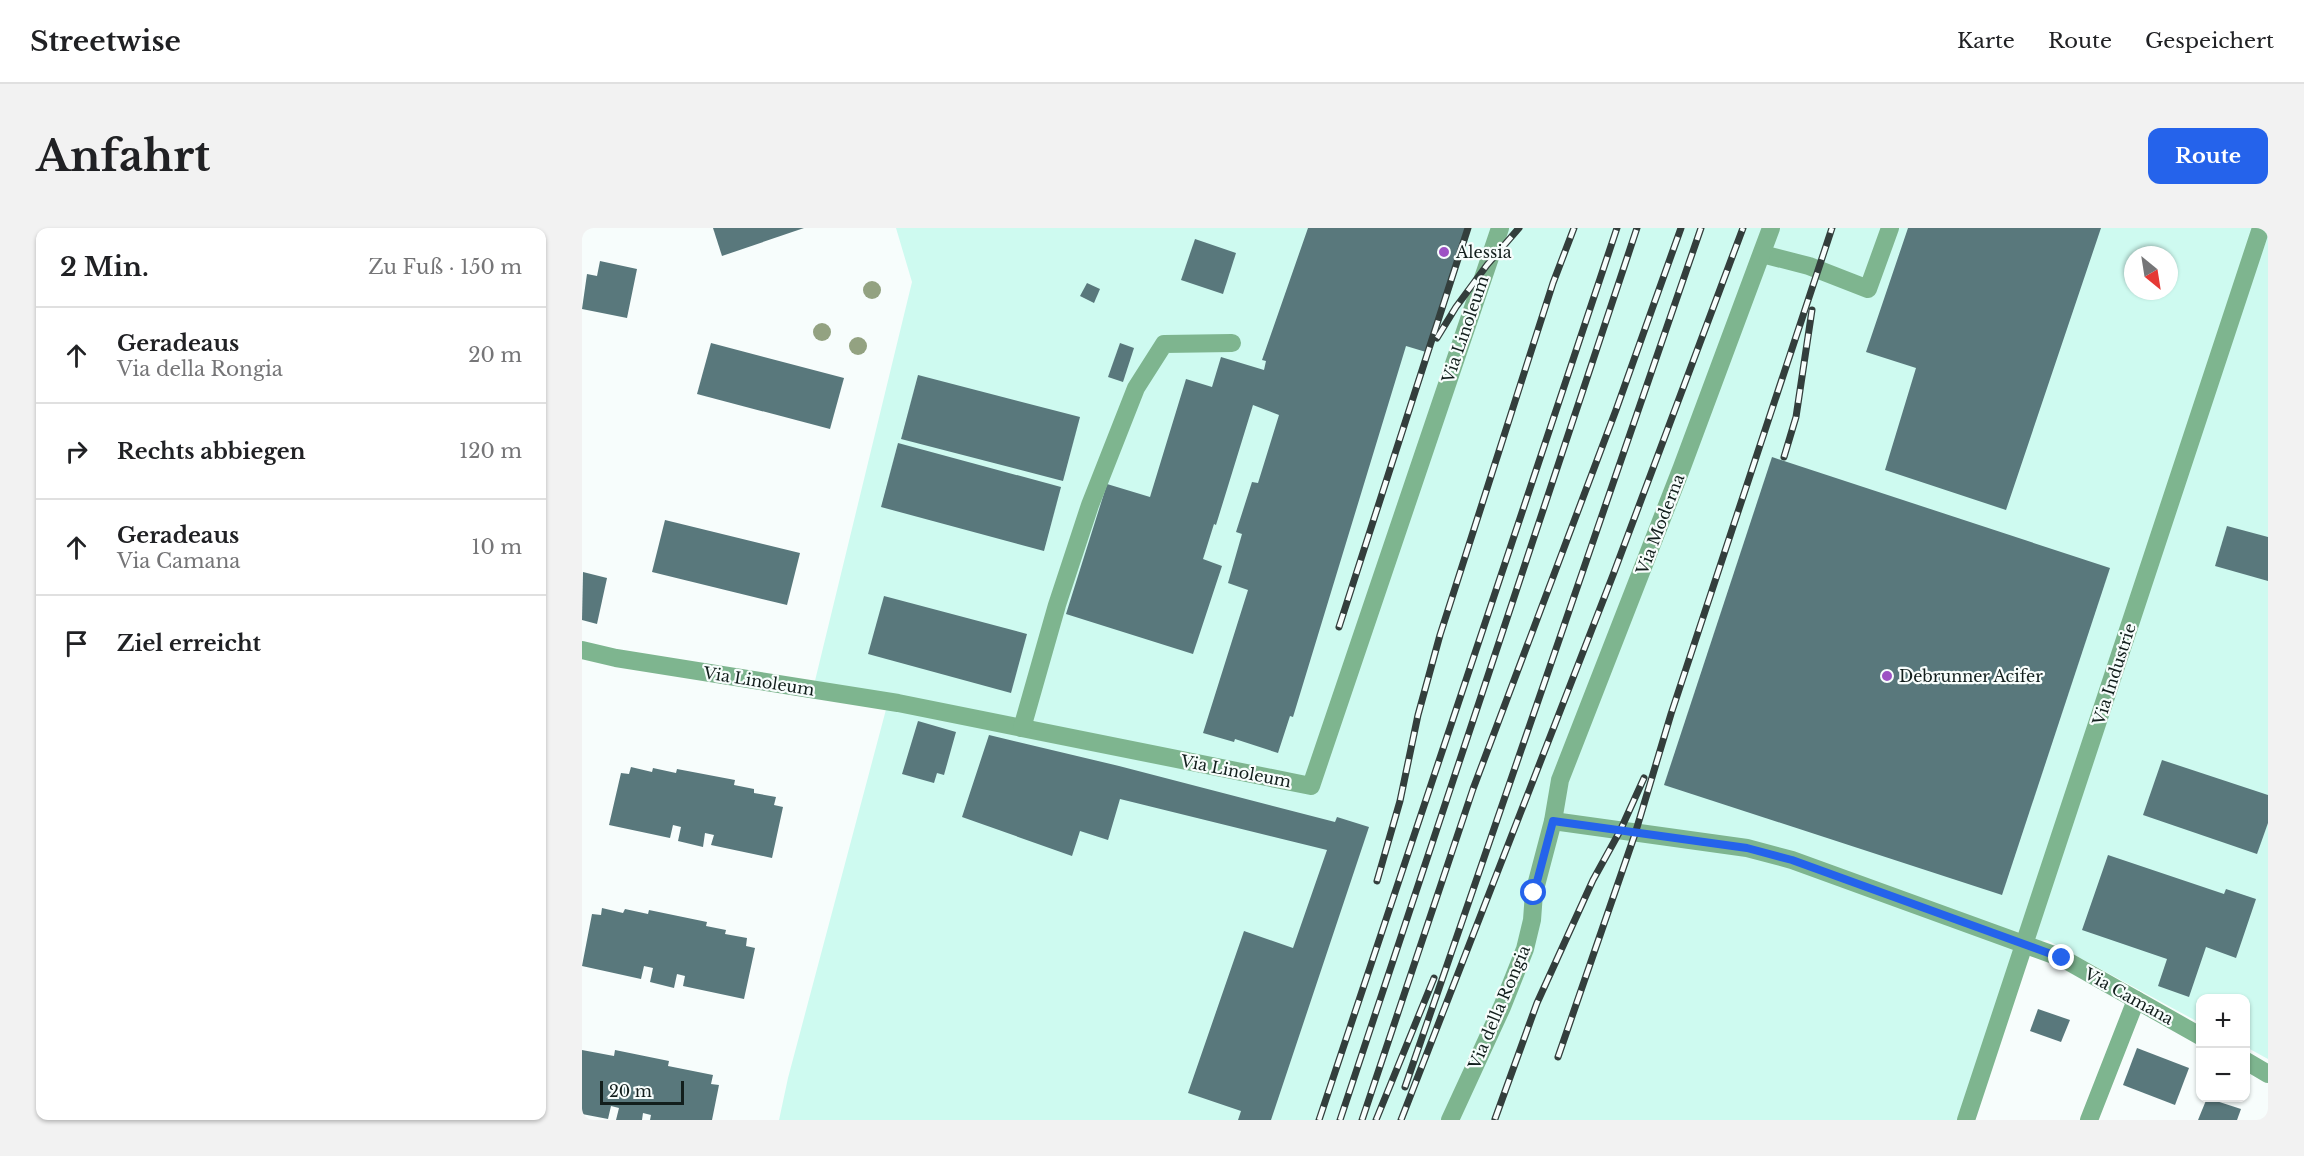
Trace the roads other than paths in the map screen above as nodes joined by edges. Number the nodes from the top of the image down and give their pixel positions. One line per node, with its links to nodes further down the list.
1 (1500, 228): 8 (street, Via Linoleum)
2 (1771, 228): 5 (street, Via Moderna)
3 (1890, 228): 5 (street)
4 (2261, 228): 10 (street, Via Industrie)
5 (1762, 254): 9 (street, Via Moderna)
6 (1232, 344): 8 (street)
7 (582, 650): 8 (street, Via Linoleum)
8 (1022, 728)
9 (1553, 821): 10 (street, Via Camana); 15 (street, Via della Rongia)
10 (2024, 944): 11 (street, Via Camana); 16 (street, Via Industrie)
11 (2136, 1000): 12 (street, Via Camana); 17 (street)
12 (2196, 1034)
13 (2250, 1063): 14 (street)
14 (2268, 1074)
15 (1450, 1120)
16 (1966, 1120)
17 (2089, 1120)

